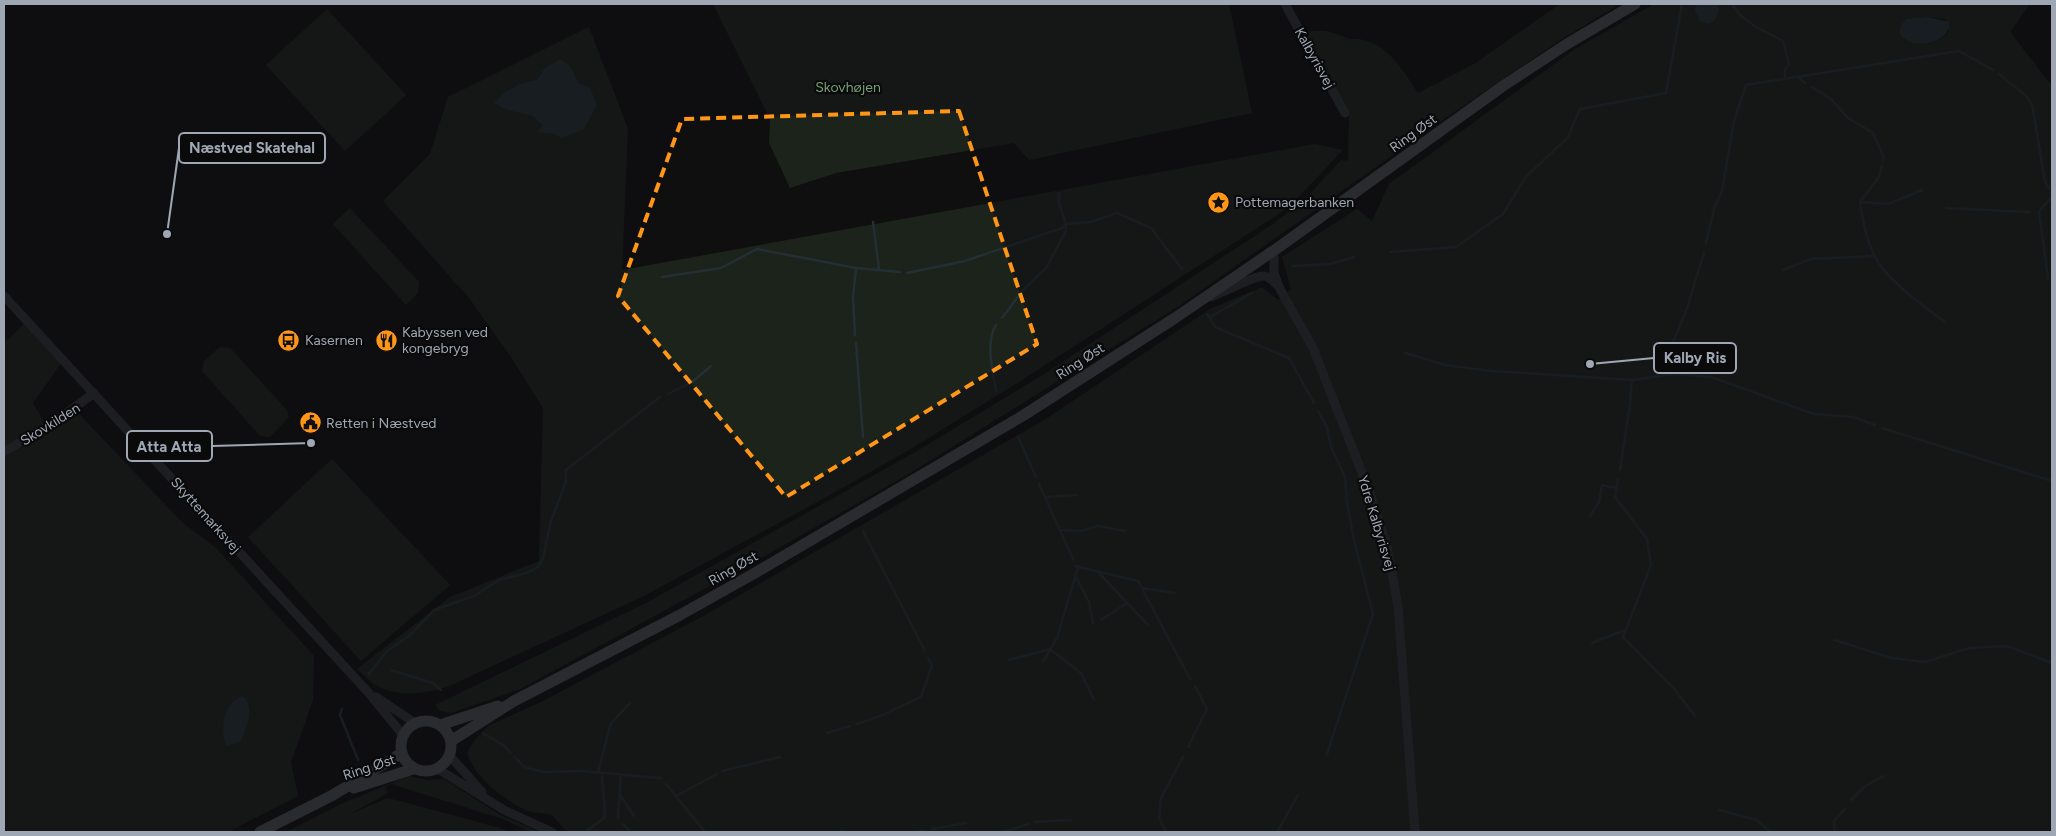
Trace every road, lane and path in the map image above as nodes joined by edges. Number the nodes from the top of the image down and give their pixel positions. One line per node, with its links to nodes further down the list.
1 (1286, 4): 3 (street, Kalbyrisvej)
2 (1635, 4): 4 (main road, Ring Øst)
3 (1345, 113)
4 (1274, 250): 5 (street, Ydre Kalbyrisvej); 7 (main road, Ring Øst)
5 (1280, 289): 7 (street, Ydre Kalbyrisvej); 24 (street, Ydre Kalbyrisvej)
6 (4, 296): 8 (street, Skyttemarksvej)
7 (1202, 300): 11 (main road, Ring Øst)
8 (94, 393): 9 (street, Skovkilden); 10 (street, Skyttemarksvej)
9 (4, 452)
10 (368, 691): 12 (street, Skyttemarksvej); 14 (street, Skyttemarksvej)
11 (514, 701): 13 (main road, Ring Øst); 15 (main road, Ring Øst)
12 (415, 723): 13 (main road); 14 (main road)
13 (440, 725): 15 (main road)
14 (403, 736): 16 (main road)
15 (451, 741): 17 (main road)
16 (402, 754): 18 (main road); 20 (main road, Ring Øst)
17 (450, 756): 19 (main road); 21 (street)
18 (413, 768): 19 (main road); 20 (main road, Ring Øst)
19 (438, 769): 21 (street)
20 (333, 795): 22 (main road, Ring Øst)
21 (489, 800): 23 (street)
22 (260, 832)
23 (552, 832)
24 (1415, 832)

